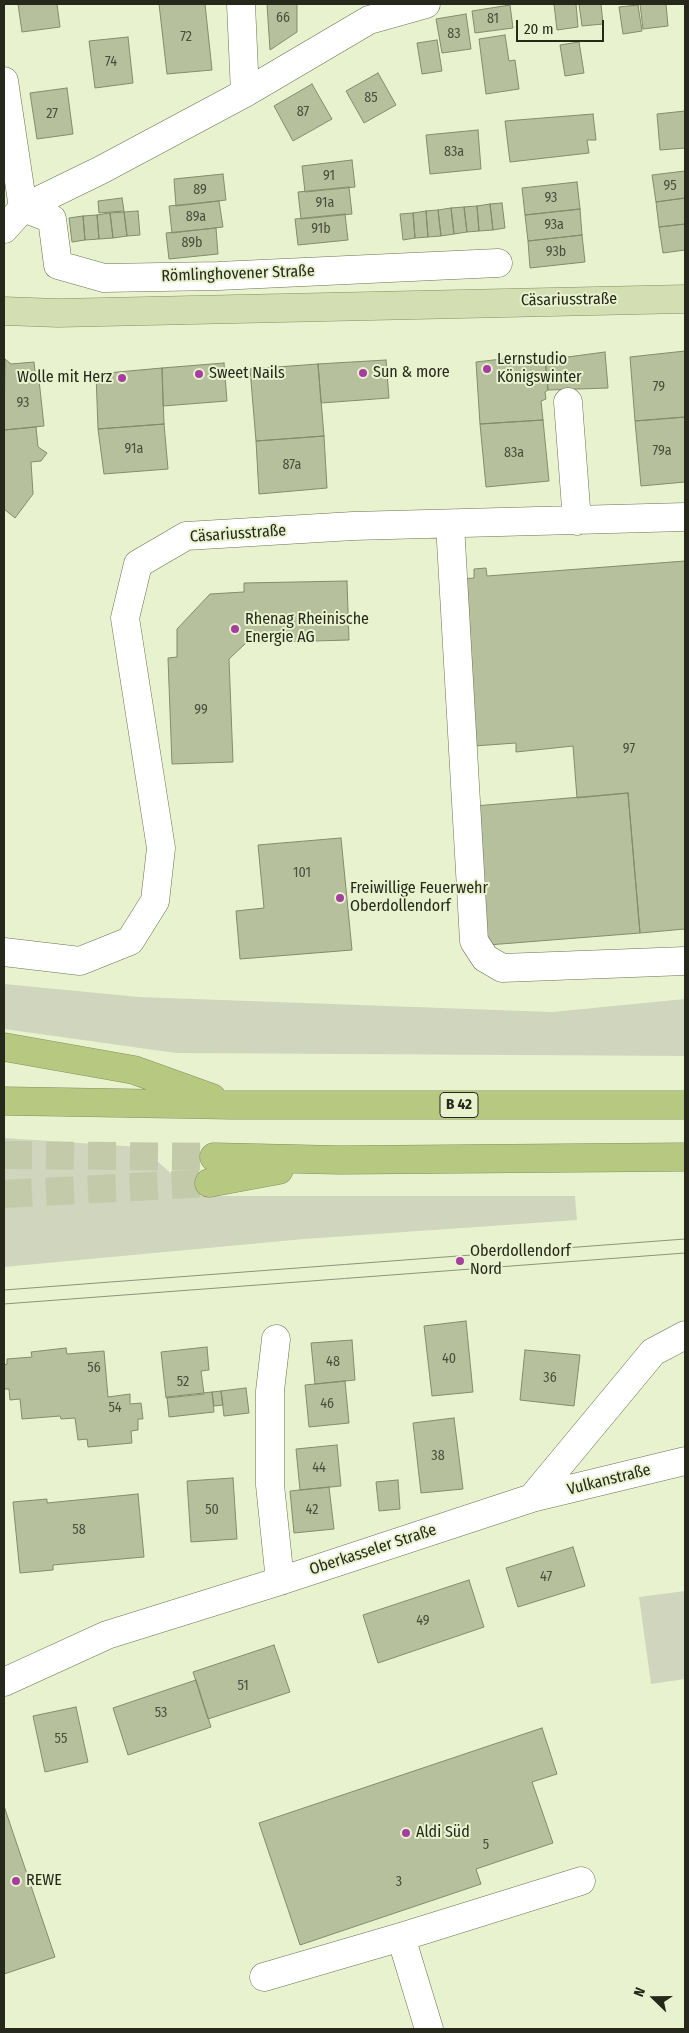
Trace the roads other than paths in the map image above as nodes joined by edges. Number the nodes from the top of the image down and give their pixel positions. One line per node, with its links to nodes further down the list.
1 (241, 4): 4 (street)
2 (426, 4): 4 (street)
3 (4, 81): 5 (street)
4 (245, 92): 5 (street)
5 (23, 208): 6 (street); 7 (street, Römlinghovener Straße)
6 (4, 229)
7 (498, 263)
8 (685, 299): 9 (main road, Cäsariusstraße)
9 (4, 310)
10 (568, 402): 12 (street)
11 (685, 517): 12 (street, Cäsariusstraße)
12 (577, 521): 13 (street, Cäsariusstraße)
13 (450, 524): 14 (street, Cäsariusstraße); 15 (street)
14 (4, 952)
15 (685, 962)
16 (4, 1048): 18 (highway, B 42)
17 (4, 1101): 18 (highway, B 42)
18 (233, 1105): 19 (highway, B 42)
19 (685, 1105)
20 (685, 1157): 21 (highway)
21 (211, 1170)
22 (685, 1334): 25 (street)
23 (276, 1339): 26 (street)
24 (685, 1461): 25 (street, Vulkanstraße)
25 (532, 1498): 26 (street, Oberkasseler Straße)
26 (280, 1581): 27 (street, Oberkasseler Straße)
27 (4, 1682)
28 (581, 1881): 29 (street)
29 (401, 1937): 30 (street); 31 (street)
30 (264, 1977)
31 (429, 2029)

